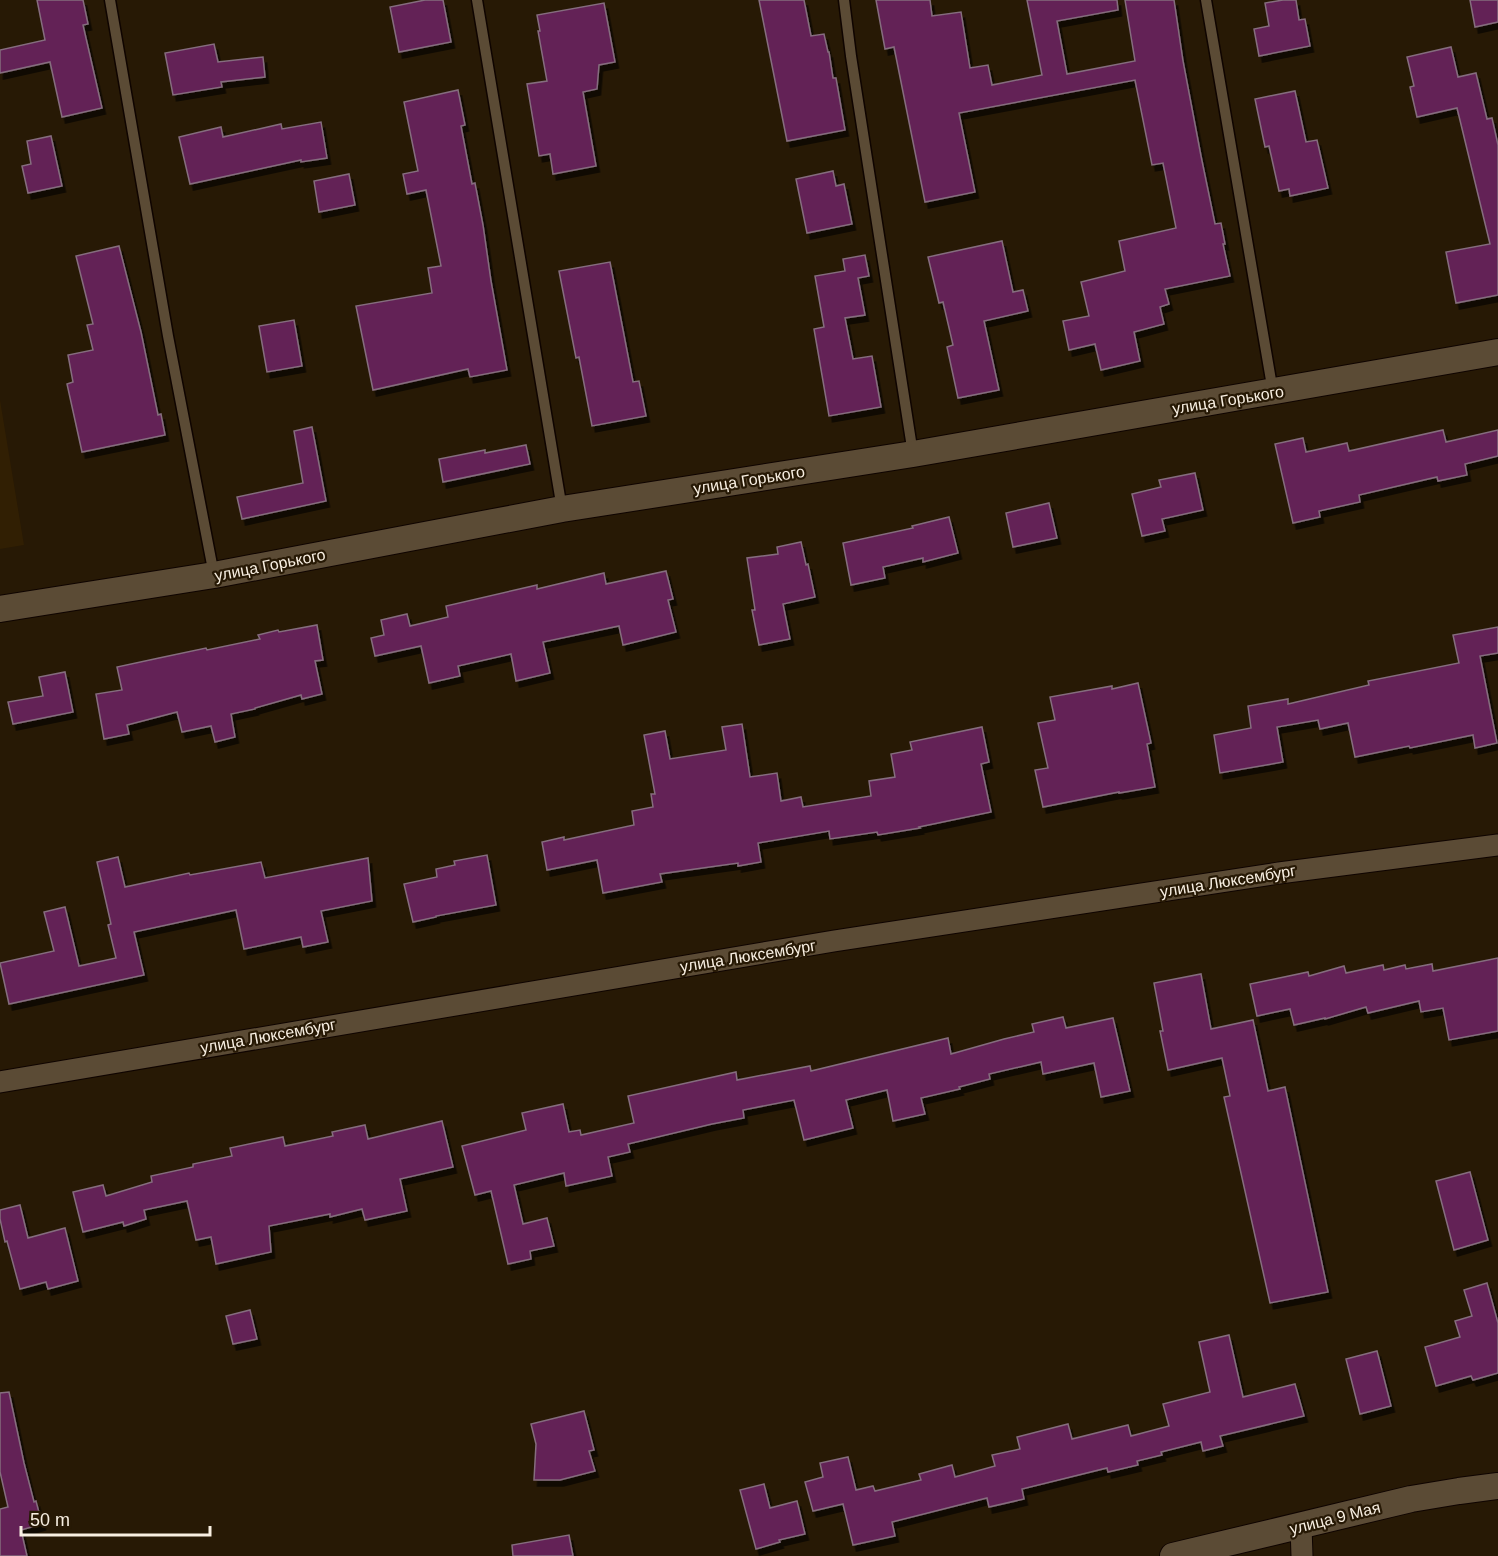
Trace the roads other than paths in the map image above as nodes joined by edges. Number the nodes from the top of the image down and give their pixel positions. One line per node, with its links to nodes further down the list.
1 (110, 0): 9 (lane)
2 (477, 0): 8 (lane)
3 (844, 0): 7 (lane)
4 (1206, 0): 6 (lane)
5 (1498, 352): 6 (street, улица Горького)
6 (1273, 392): 7 (street, улица Горького)
7 (913, 454): 8 (street, улица Горького)
8 (562, 509): 9 (street, улица Горького)
9 (214, 575): 10 (street, улица Горького)
10 (0, 609)
11 (1498, 845): 12 (street, улица Люксембург)
12 (0, 1082)
13 (1498, 1486): 14 (street, улица 9 Мая)
14 (1301, 1526): 15 (street, улица 9 Мая); 16 (street)
15 (1173, 1556)
16 (1302, 1556)

